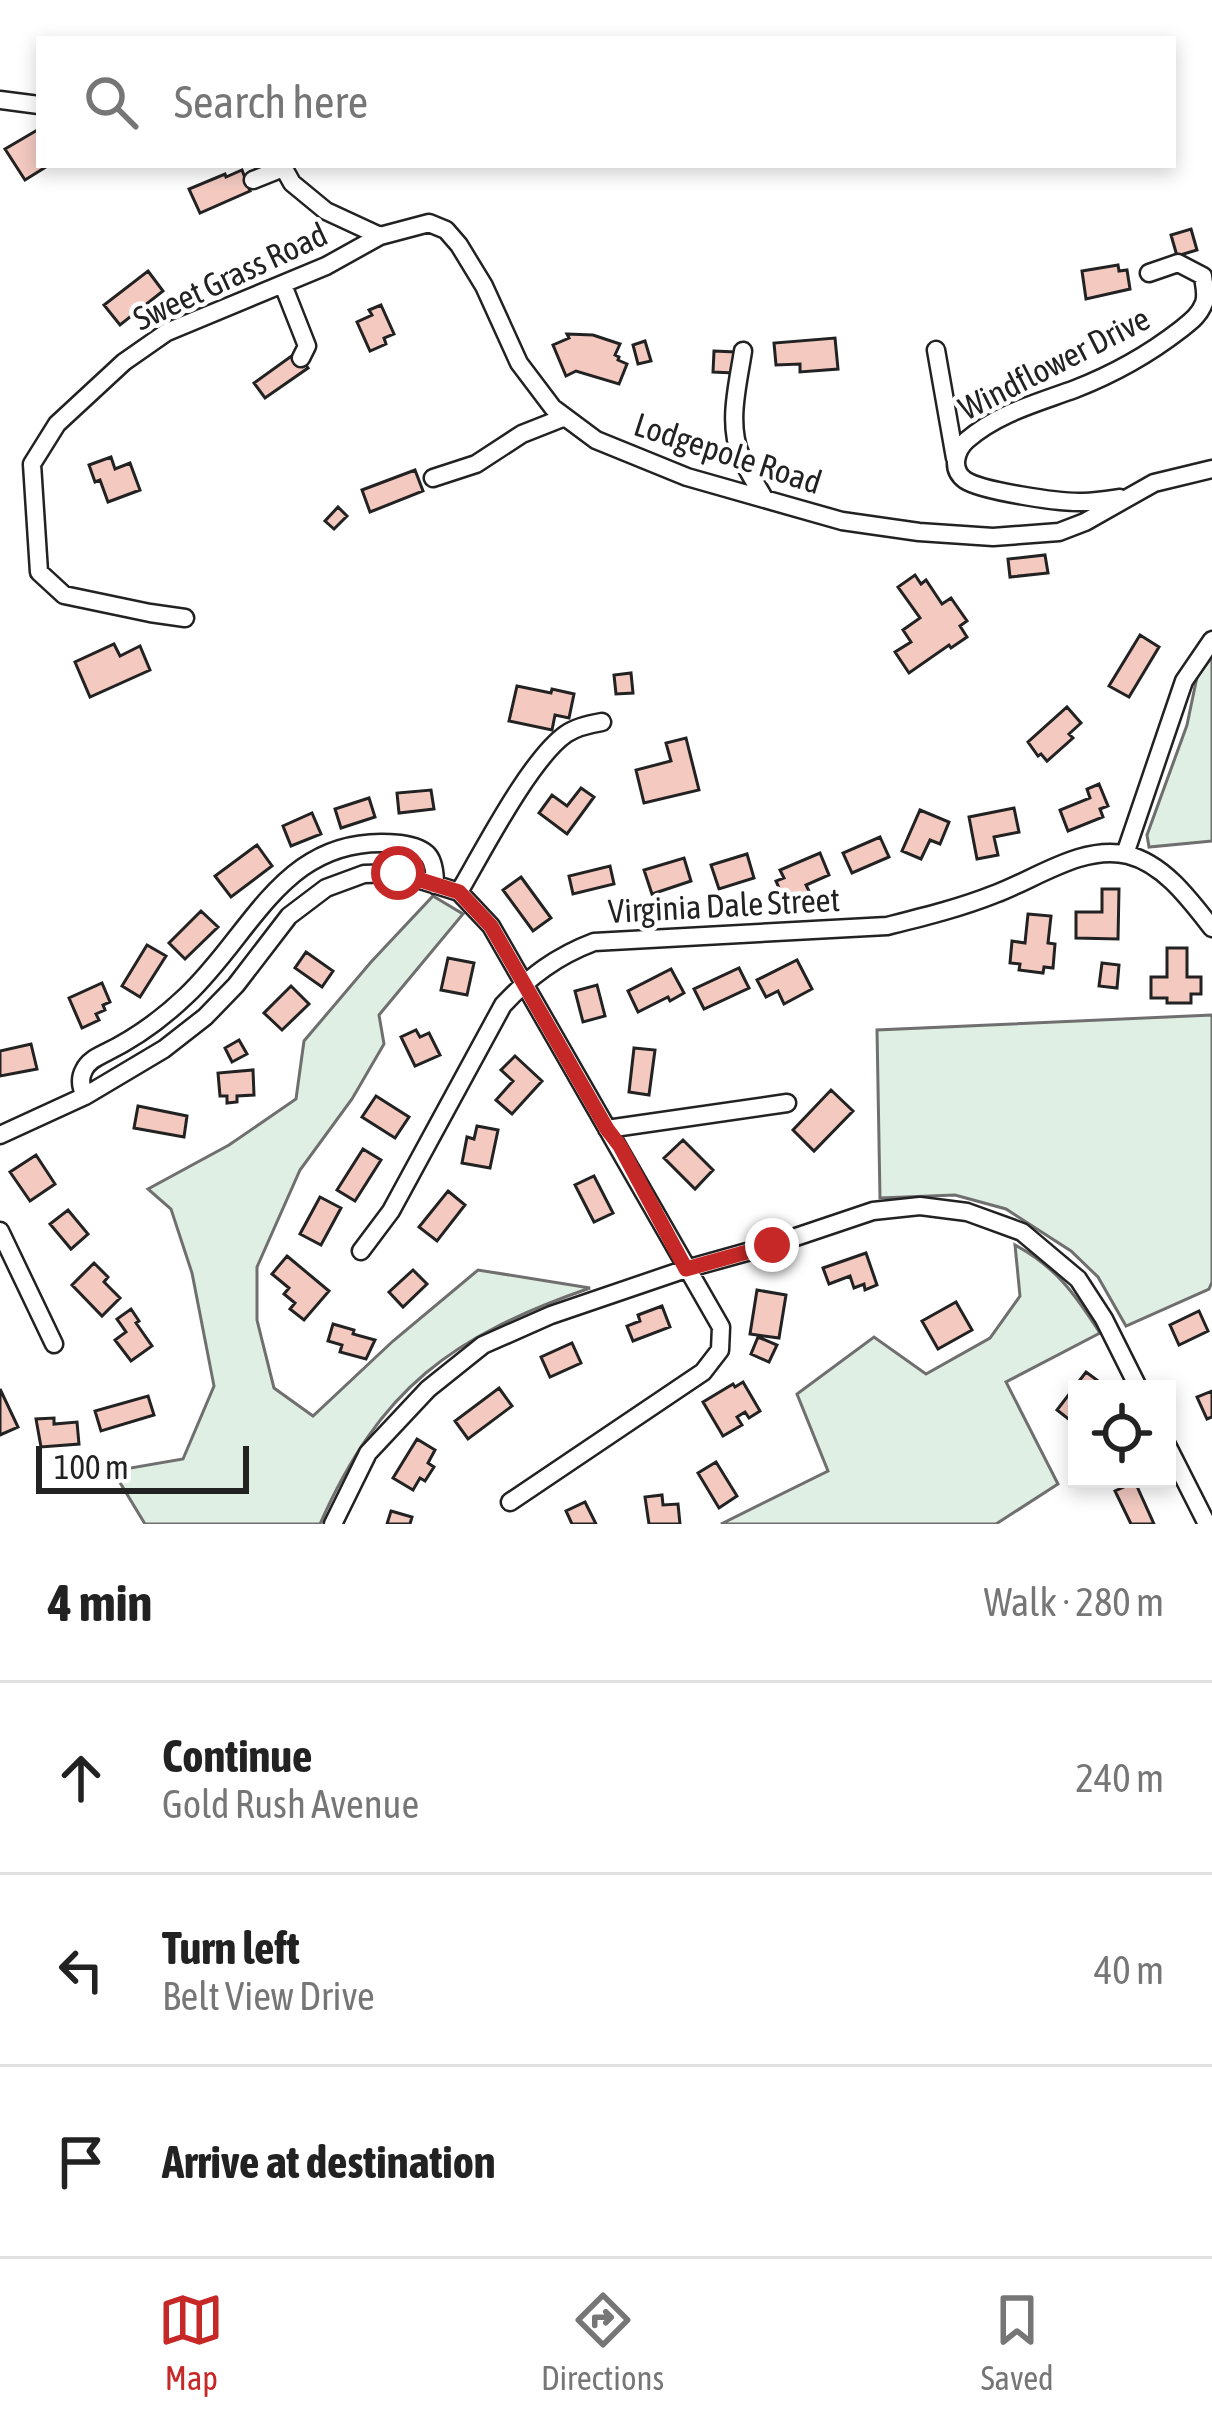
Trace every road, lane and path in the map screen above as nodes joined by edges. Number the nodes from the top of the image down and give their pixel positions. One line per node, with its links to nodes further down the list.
1 (0, 100): 2 (street)
2 (36, 105)
3 (280, 168): 5 (street)
4 (283, 168): 6 (street)
5 (253, 180)
6 (380, 236): 8 (street, Sweet Grass Road); 12 (street, Lodgepole Road)
7 (1148, 273): 13 (street, Windflower Drive)
8 (283, 285): 11 (street); 18 (street, Sweet Grass Road)
9 (936, 350): 13 (street)
10 (743, 351): 16 (street)
11 (302, 358)
12 (565, 417): 15 (street); 16 (street, Lodgepole Road)
13 (956, 464): 17 (street, Windflower Drive)
14 (1212, 469): 17 (street, Lodgepole Road)
15 (434, 478)
16 (764, 498): 17 (street, Lodgepole Road)
17 (1126, 498)
18 (185, 618)
19 (1212, 640): 21 (street)
20 (602, 722): 23 (street)
21 (1125, 854): 24 (street); 25 (street, Virginia Dale Street)
22 (435, 885): 23 (street); 26 (street); 26 (street)
23 (459, 892): 25 (street)
24 (1212, 928)
25 (524, 982): 28 (street); 31 (street, Virginia Dale Street)
26 (85, 1096): 29 (street)
27 (787, 1102): 28 (street)
28 (607, 1129): 32 (street)
29 (0, 1136)
30 (0, 1231): 33 (street)
31 (362, 1251)
32 (686, 1269): 34 (street); 36 (street); 37 (street)
33 (54, 1344)
34 (1135, 1380)
35 (1176, 1463): 38 (street)
36 (510, 1502)
37 (333, 1524)
38 (1207, 1524)

